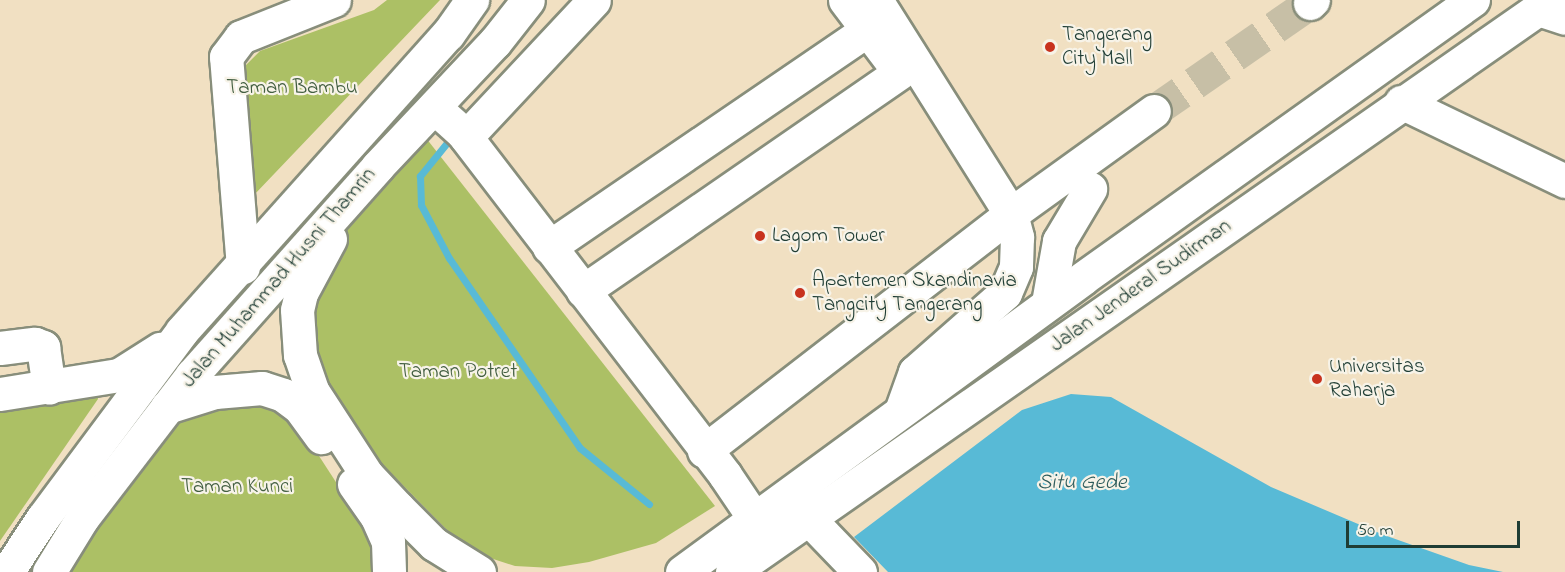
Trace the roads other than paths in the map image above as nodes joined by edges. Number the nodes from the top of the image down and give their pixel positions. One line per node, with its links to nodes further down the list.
1 (334, 0): 6 (main road)
2 (528, 0): 10 (main road, Jalan Muhammad Husni Thamrin)
3 (594, 0): 15 (main road)
4 (845, 0): 8 (main road)
5 (1473, 0): 23 (main road, Jalan Jenderal Sudirman)
6 (292, 8): 21 (main road)
7 (1551, 9): 12 (main road, Jalan Jenderal Sudirman)
8 (871, 15): 11 (main road); 19 (main road); 20 (main road)
9 (461, 16): 10 (main road); 21 (main road, Jalan Muhammad Husni Thamrin)
10 (487, 50): 13 (main road, Jalan Muhammad Husni Thamrin)
11 (900, 72): 19 (main road); 22 (main road)
12 (1401, 102): 17 (main road); 31 (main road, Jalan Jenderal Sudirman)
13 (434, 107): 15 (main road); 16 (main road, Jalan Muhammad Husni Thamrin)
14 (1154, 111): 19 (main road)
15 (465, 137): 20 (main road)
16 (377, 167): 28 (main road, Jalan Muhammad Husni Thamrin); 37 (main road)
17 (1564, 179)
18 (1090, 189): 23 (main road)
19 (1011, 214): 23 (main road); 29 (main road); 30 (main road)
20 (549, 247): 22 (main road)
21 (243, 267): 24 (main road, Jalan Muhammad Husni Thamrin)
22 (583, 291): 30 (main road)
23 (1036, 312): 29 (main road, Jalan Jenderal Sudirman)
24 (182, 331): 26 (main road); 34 (main road, Jalan Muhammad Husni Thamrin)
25 (0, 348): 26 (main road)
26 (49, 388): 27 (main road)
27 (0, 394)
28 (167, 407): 35 (main road, Jalan Muhammad Husni Thamrin); 36 (main road)
29 (901, 411): 32 (main road, Jalan Jenderal Sudirman)
30 (704, 451): 32 (main road)
31 (808, 518): 33 (main road, Jalan Jenderal Sudirman); 39 (main road)
32 (754, 519): 38 (main road, Jalan Jenderal Sudirman)
33 (738, 569)
34 (8, 572)
35 (49, 572)
36 (389, 572)
37 (479, 572)
38 (682, 572)
39 (860, 572)

